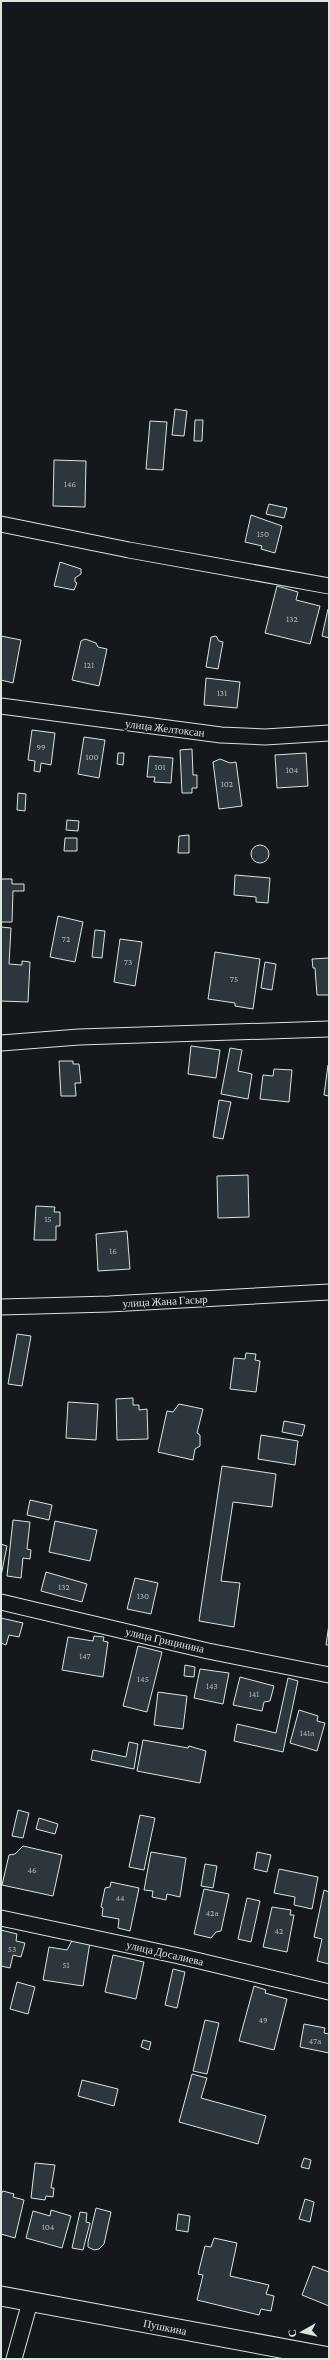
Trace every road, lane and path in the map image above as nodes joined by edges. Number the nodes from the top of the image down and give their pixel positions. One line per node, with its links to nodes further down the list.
1 (1, 524): 2 (street)
2 (329, 586)
3 (1, 706): 4 (street, улица Желтоксан)
4 (329, 733)
5 (329, 1029): 6 (street)
6 (1, 1043)
7 (329, 1292): 8 (street, улица Жана Гасыр)
8 (1, 1307)
9 (1, 1602): 10 (street, улица Грицинина)
10 (329, 1675)
11 (1, 1918): 12 (street, улица Досалиева)
12 (329, 1992)
13 (1, 2296): 14 (street, Пушкина)
14 (30, 2302): 15 (street, Пушкина); 16 (street)
15 (329, 2357)
16 (14, 2359)

